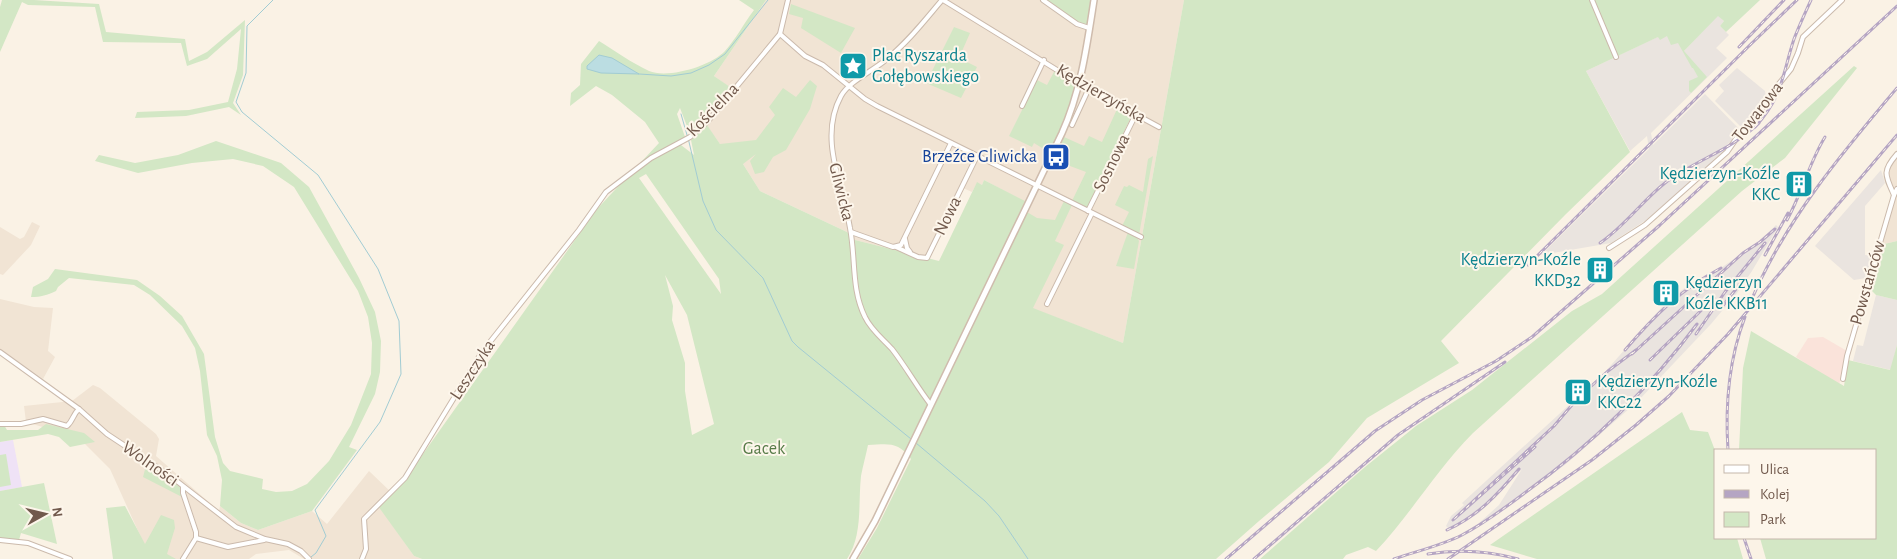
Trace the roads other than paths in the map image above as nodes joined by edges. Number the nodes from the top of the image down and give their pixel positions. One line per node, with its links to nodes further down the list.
1 (788, 0): 8 (street)
2 (943, 0): 10 (street, Kędzierzyńska); 12 (street, Gliwicka)
3 (1043, 0): 7 (street)
4 (1094, 0): 7 (main road)
5 (1592, 0): 9 (street)
6 (1842, 0): 32 (street, Towarowa)
7 (1089, 28): 11 (main road)
8 (780, 34): 12 (street); 22 (street, Kościelna)
9 (1616, 57)
10 (1044, 60): 11 (street, Kędzierzyńska); 14 (street, Kędzierzyńska)
11 (1079, 82): 13 (street, Kędzierzyńska); 21 (main road)
12 (849, 86): 18 (street); 26 (street, Gliwicka)
13 (1088, 88): 15 (street, Kędzierzyńska); 16 (street)
14 (1022, 106)
15 (1136, 114): 17 (street, Kędzierzyńska); 25 (street, Sosnowa)
16 (1072, 125)
17 (1160, 127)
18 (951, 143): 20 (street); 29 (street, Nowa)
19 (1897, 154): 24 (street)
20 (977, 156): 21 (street); 33 (street, Nowa)
21 (1037, 186): 25 (street); 37 (main road)
22 (610, 189): 47 (street, Leszczyka)
23 (1897, 189): 24 (street, Powstańców)
24 (1894, 195): 36 (street, Powstańców)
25 (1090, 212): 28 (street); 34 (street)
26 (851, 232): 27 (street, Nowa); 30 (street, Gliwicka)
27 (860, 236): 30 (street); 31 (street, Nowa)
28 (1141, 237)
29 (905, 239): 31 (street, Nowa); 33 (street, Nowa)
30 (851, 241): 37 (street, Gliwicka)
31 (896, 247): 33 (street, Nowa)
32 (1609, 248)
33 (910, 252)
34 (1046, 304)
35 (0, 352): 38 (street, Wolności)
36 (1843, 379)
37 (931, 405): 48 (main road)
38 (79, 409): 39 (street); 40 (street, Wolności)
39 (0, 424)
40 (183, 487): 41 (street); 42 (street, Wolności)
41 (196, 538): 42 (street); 46 (street)
42 (265, 539): 44 (street, Wolności)
43 (0, 540): 45 (street)
44 (308, 558)
45 (70, 559)
46 (183, 559)
47 (362, 559)
48 (853, 559)

